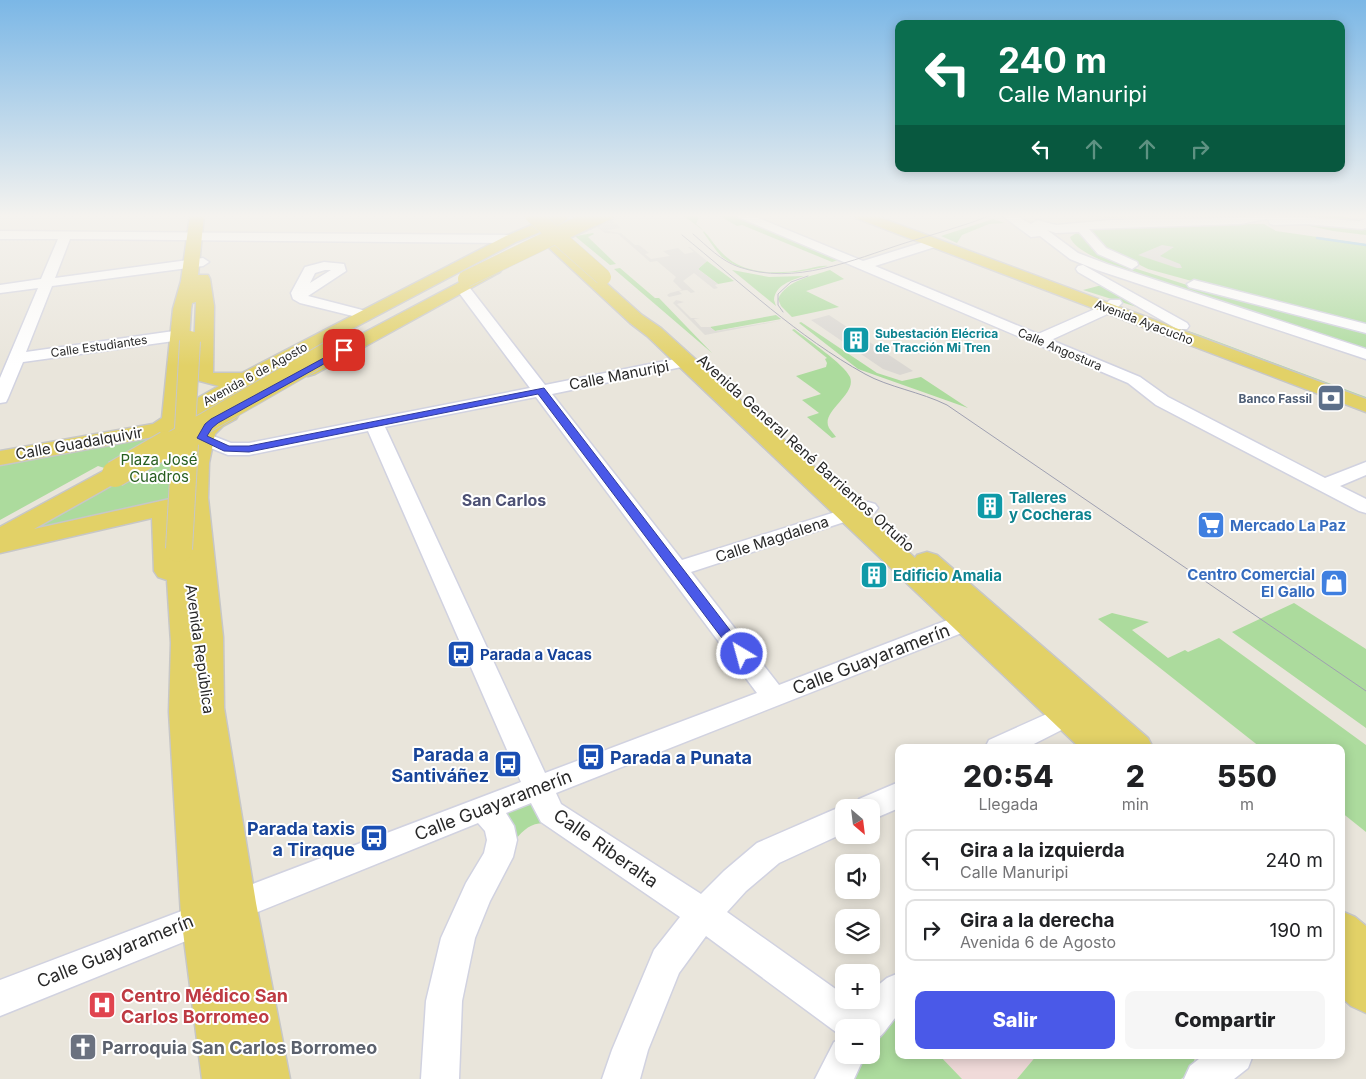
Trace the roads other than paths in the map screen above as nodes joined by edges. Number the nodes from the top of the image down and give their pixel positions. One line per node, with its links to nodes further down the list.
1 (54, 265): 18 (street)
2 (197, 265): 15 (main road)
3 (461, 265): 22 (main road, Avenida 6 de Agosto)
4 (487, 265): 16 (main road, Avenida 6 de Agosto, bridge)
5 (494, 265): 16 (main road, Avenida 6 de Agosto)
6 (583, 265): 25 (main road, Avenida General René Barrientos Ortuño)
7 (587, 265): 17 (main road, bridge)
8 (588, 265): 17 (main road, bridge)
9 (997, 265): 21 (main road, Avenida Ayacucho)
10 (1005, 265): 21 (main road, Avenida Ayacucho)
11 (1080, 265): 23 (street)
12 (1100, 265): 28 (street)
13 (1136, 265): 24 (street)
14 (862, 266): 27 (street, Calle Angostura)
15 (196, 271): 18 (street); 26 (main road); 31 (main road)
16 (466, 277): 32 (street); 38 (main road, Avenida 6 de Agosto); 40 (main road, Avenida 6 de Agosto, bridge)
17 (601, 277): 25 (main road)
18 (47, 282): 19 (street); 30 (street)
19 (0, 289)
20 (298, 296): 22 (street)
21 (1112, 306): 23 (main road, Avenida Ayacucho); 27 (street); 35 (main road, Avenida Ayacucho)
22 (365, 315): 31 (main road, Avenida 6 de Agosto)
23 (1182, 326): 33 (main road, Avenida Ayacucho)
24 (1366, 328)
25 (661, 331): 29 (main road, Avenida General René Barrientos Ortuño); 46 (main road, Avenida General René Barrientos Ortuño)
26 (189, 339): 30 (street, Calle Estudiantes); 37 (main road); 53 (main road, Avenida República, bridge)
27 (1038, 340): 42 (street, Calle Angostura)
28 (1366, 354)
29 (685, 362): 32 (street, Calle Manuripi); 46 (main road, Avenida General René Barrientos Ortuño)
30 (9, 366): 34 (street)
31 (245, 378): 37 (main road, Avenida 6 de Agosto)
32 (540, 390): 36 (street, Calle Manuripi); 50 (street)
33 (1366, 394)
34 (0, 398)
35 (1366, 406)
36 (374, 423): 38 (street, Calle Manuripi); 58 (street, Calle Riberalta)
37 (166, 424): 38 (main road); 39 (main road, Calle Guadalquivir)
38 (208, 429): 43 (main road)
39 (0, 458)
40 (114, 468): 47 (main road, Avenida 6 de Agosto); 48 (main road, Avenida 6 de Agosto)
41 (1366, 468): 42 (street)
42 (1325, 485): 44 (street, Calle Angostura)
43 (196, 498): 45 (main road); 53 (main road)
44 (1366, 508)
45 (153, 510): 49 (main road); 53 (main road)
46 (859, 511): 50 (street, Calle Magdalena); 51 (main road, Avenida General René Barrientos Ortuño)
47 (0, 525)
48 (0, 537)
49 (0, 545)
50 (677, 569): 52 (street)
51 (976, 618): 52 (street, Calle Guayaramerín); 54 (main road, Avenida General René Barrientos Ortuño)
52 (774, 697): 58 (street, Calle Guayaramerín)
53 (197, 709): 63 (main road, Avenida República)
54 (1078, 710): 55 (street); 56 (main road, Avenida General René Barrientos Ortuño); 57 (main road, Avenida General René Barrientos Ortuño)
55 (1007, 744)
56 (1100, 744)
57 (1130, 744)
58 (538, 788): 61 (street, Calle Guayaramerín); 64 (street, Calle Riberalta)
59 (895, 796): 60 (street)
60 (880, 803)
61 (484, 809): 63 (street, Calle Guayaramerín); 74 (street)
62 (835, 823): 64 (street)
63 (218, 910): 68 (street, Calle Guayaramerín); 72 (main road, Avenida República); 73 (main road, Avenida República)
64 (703, 914): 69 (street, Calle Riberalta); 75 (street)
65 (1345, 943): 66 (main road)
66 (1355, 972)
67 (895, 994): 70 (street)
68 (0, 998)
69 (848, 1019)
70 (871, 1019)
71 (843, 1064): 76 (street)
72 (225, 1079)
73 (267, 1079)
74 (440, 1079)
75 (622, 1079)
76 (834, 1079)

